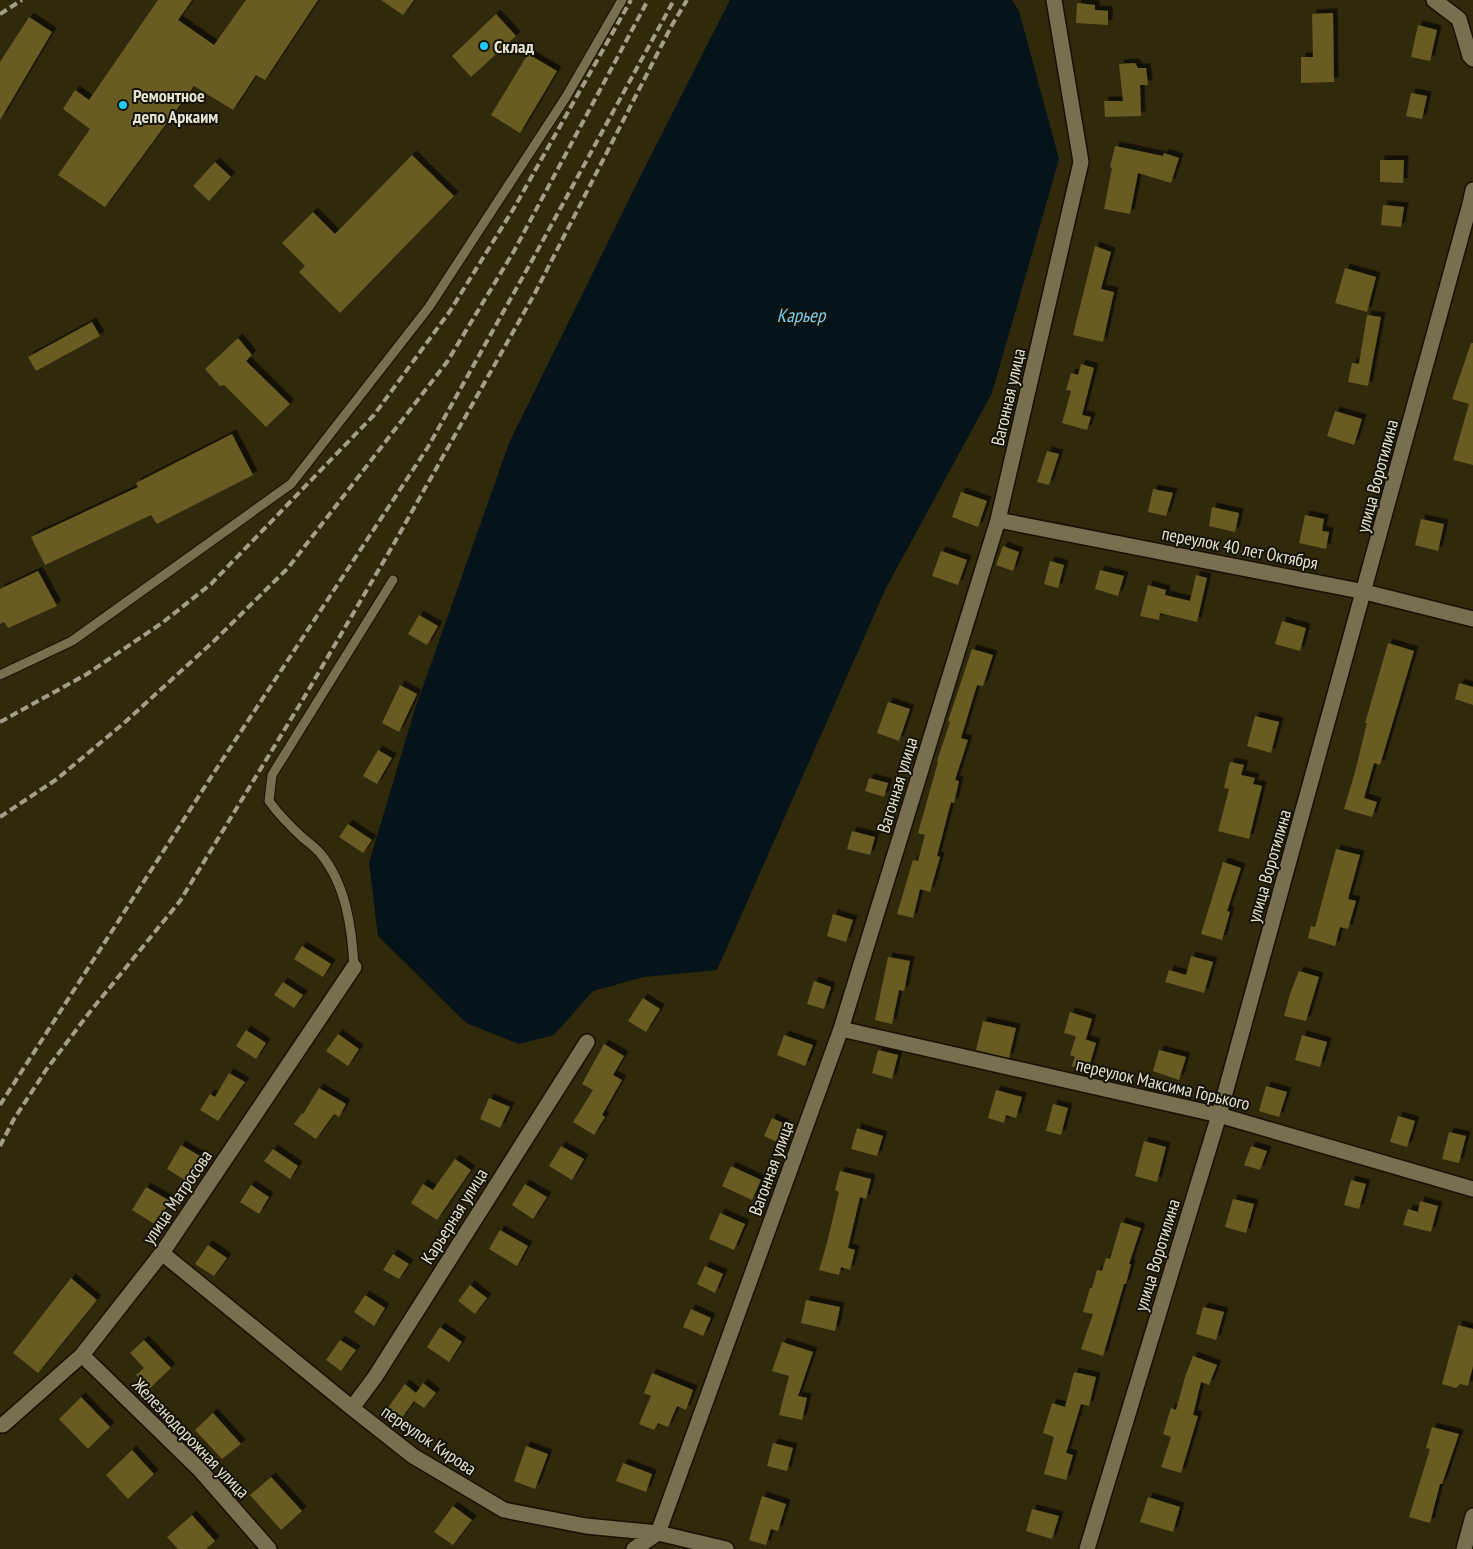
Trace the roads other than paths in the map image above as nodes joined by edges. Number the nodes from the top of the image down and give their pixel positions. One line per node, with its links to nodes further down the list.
1 (622, 0): 10 (lane)
2 (1054, 0): 6 (street, Вагонная улица)
3 (1434, 0): 4 (street)
4 (1473, 59)
5 (1472, 200): 8 (street, улица Воротилина)
6 (998, 520): 8 (street, переулок 40 лет Октября); 12 (street, Вагонная улица)
7 (393, 580): 11 (lane)
8 (1365, 592): 9 (street, переулок 40 лет Октября); 14 (street, улица Воротилина)
9 (1473, 619)
10 (0, 675)
11 (354, 967): 16 (street, улица Матросова)
12 (841, 1029): 14 (street, переулок Максима Горького); 21 (street, Вагонная улица)
13 (587, 1042): 18 (street, Карьерная улица)
14 (1219, 1115): 15 (street, переулок Максима Горького); 25 (street, улица Воротилина)
15 (1473, 1189)
16 (162, 1254): 17 (street, улица Матросова); 18 (street, переулок Кирова)
17 (82, 1355): 19 (street, улица Матросова); 22 (street, Железнодорожная улица)
18 (352, 1408): 21 (street, переулок Кирова)
19 (3, 1425)
20 (1473, 1516): 26 (street)
21 (658, 1533): 23 (street); 24 (street, переулок Кирова)
22 (269, 1549)
23 (634, 1549)
24 (726, 1549)
25 (1087, 1549)
26 (1464, 1549)

